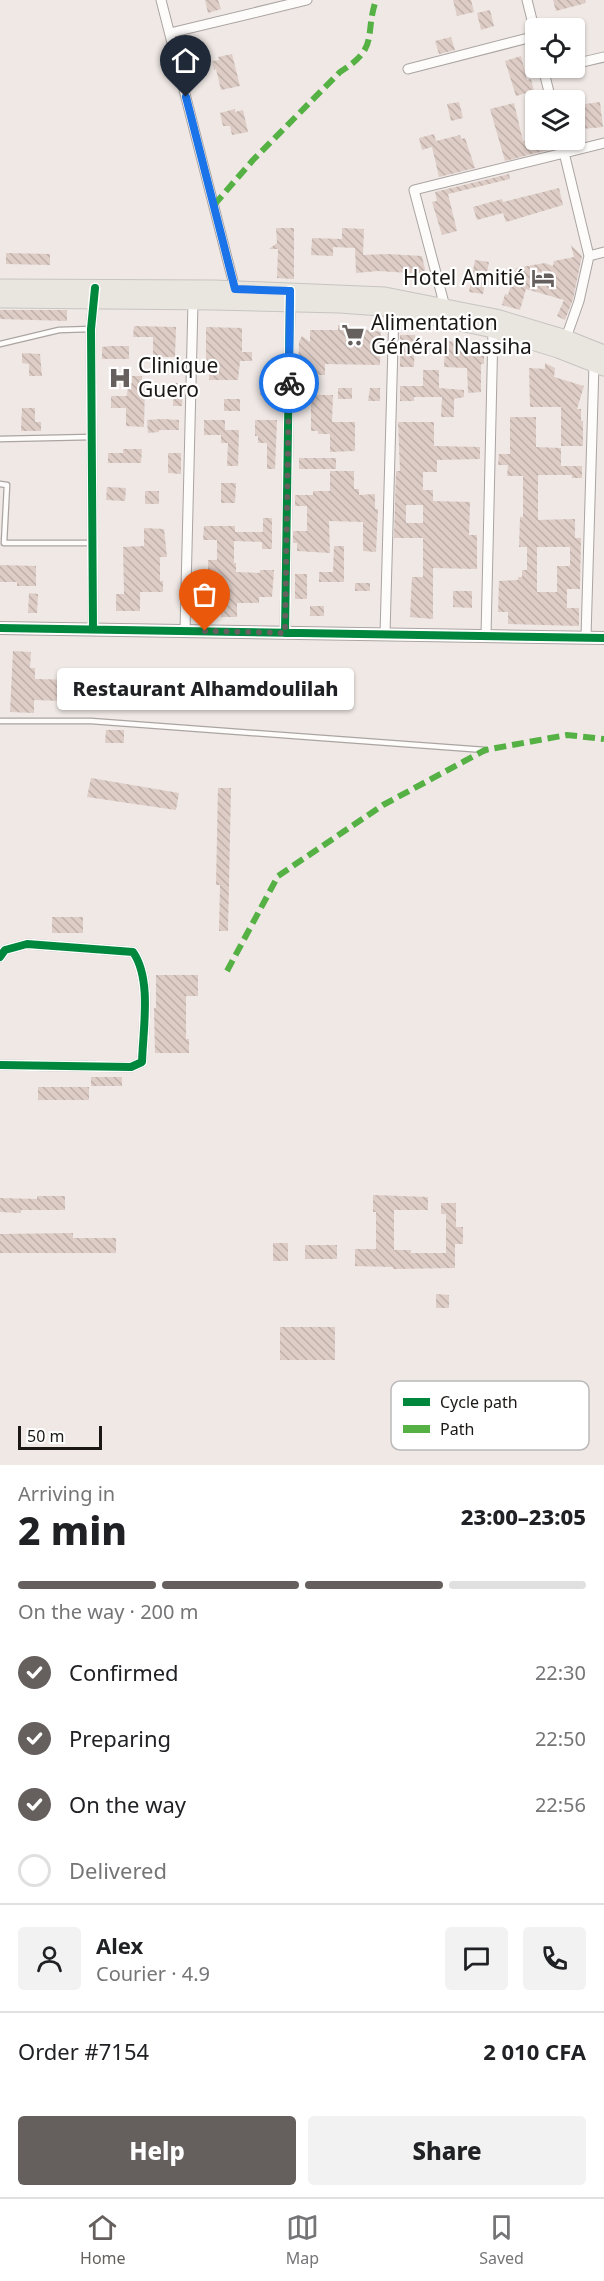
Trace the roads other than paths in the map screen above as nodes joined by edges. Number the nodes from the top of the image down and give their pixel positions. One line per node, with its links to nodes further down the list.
1 (161, 0): 4 (street)
2 (307, 0): 4 (street)
3 (527, 0): 7 (street)
4 (170, 33): 14 (street)
5 (604, 57): 6 (street)
6 (585, 61)
7 (408, 69)
8 (604, 143): 10 (street)
9 (563, 150): 10 (street)
10 (564, 153): 12 (street); 19 (street)
11 (604, 252): 12 (street)
12 (589, 256): 23 (street)
13 (0, 287): 15 (main road)
14 (235, 289): 15 (main road); 16 (main road)
15 (94, 295): 17 (main road); 18 (main road); 21 (street)
16 (290, 297): 18 (main road); 19 (main road); 20 (main road); 33 (street)
17 (0, 300)
18 (193, 302): 32 (street)
19 (445, 307): 23 (main road)
20 (394, 309): 22 (main road); 34 (street)
21 (91, 329): 24 (lane); 26 (street)
22 (493, 330): 25 (main road); 35 (street)
23 (566, 339): 25 (main road)
24 (0, 344)
25 (601, 362): 36 (street)
26 (92, 436): 27 (lane); 29 (street)
27 (0, 439)
28 (0, 484): 29 (lane)
29 (93, 543): 31 (street)
30 (0, 628): 31 (street)
31 (93, 629): 32 (street)
32 (185, 631): 33 (street)
33 (285, 633): 34 (street)
34 (385, 634): 35 (street)
35 (486, 636): 36 (street)
36 (586, 638): 37 (street)
37 (604, 638)
38 (0, 721): 39 (lane)
39 (485, 750)
40 (0, 957): 41 (street)
41 (0, 1065)

